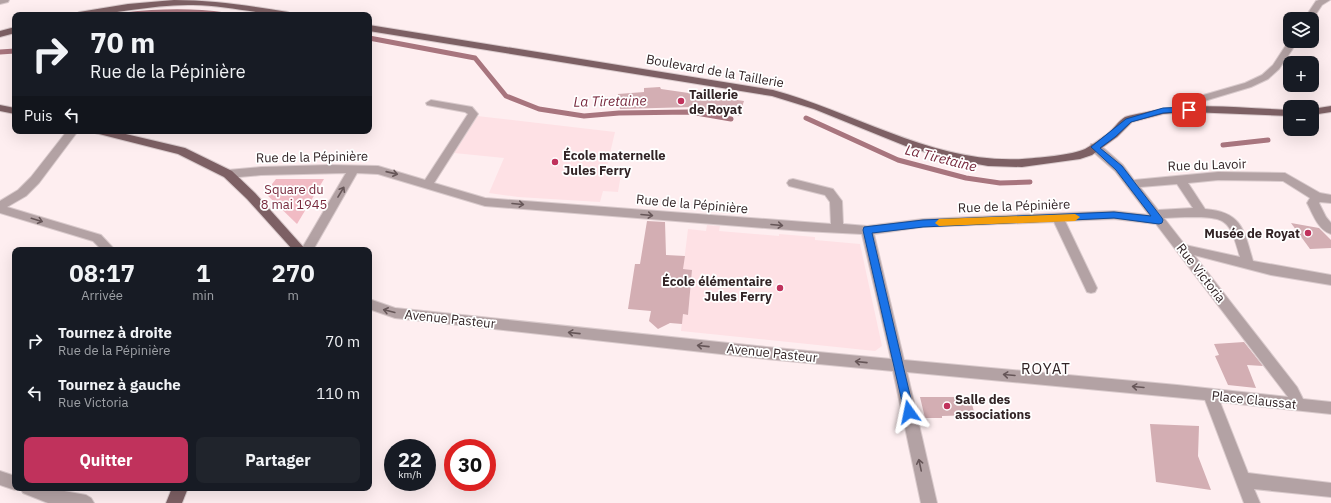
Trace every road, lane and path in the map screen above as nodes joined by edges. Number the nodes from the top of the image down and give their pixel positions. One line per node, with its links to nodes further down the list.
1 (5, 0): 3 (street)
2 (1326, 0): 6 (street)
3 (0, 2)
4 (94, 12): 5 (main road)
5 (268, 12)
6 (1313, 12)
7 (372, 28): 18 (main road, Boulevard de la Taillerie)
8 (1288, 48): 13 (street)
9 (431, 103): 24 (street)
10 (0, 108): 12 (main road)
11 (1331, 109): 14 (main road)
12 (12, 110)
13 (1189, 110): 15 (main road, Boulevard de la Taillerie); 18 (main road, Boulevard de la Taillerie)
14 (1319, 111)
15 (1283, 113)
16 (72, 134): 27 (street)
17 (111, 134): 20 (main road)
18 (1095, 147): 23 (street, Rue Victoria)
19 (353, 169): 20 (street, Rue de la Pépinière); 24 (street, Rue de la Pépinière, one-way to 24); 37 (street, one-way to 19)
20 (228, 174): 36 (main road)
21 (1180, 179): 23 (street, Rue du Lavoir); 25 (street, Rue du Lavoir); 29 (street)
22 (793, 183): 32 (street)
23 (1131, 184): 30 (street, Rue Victoria)
24 (427, 185): 32 (street, Rue de la Pépinière, one-way to 32)
25 (1317, 197): 26 (street); 34 (street)
26 (1331, 199)
27 (0, 206)
28 (0, 209): 35 (street, one-way to 35)
29 (1202, 213): 30 (street, Rue de la Pépinière); 39 (street, Rue de la Pépinière)
30 (1157, 217): 31 (street, Rue de la Pépinière); 38 (street, Rue Victoria)
31 (1058, 219): 33 (street, Rue de la Pépinière); 41 (street)
32 (837, 228): 33 (street, Rue de la Pépinière)
33 (867, 230): 43 (street)
34 (1331, 230)
35 (106, 247)
36 (297, 247)
37 (309, 247)
38 (1183, 249): 39 (street); 46 (street, Rue Victoria)
39 (1248, 264): 40 (street)
40 (1331, 280)
41 (1091, 288)
42 (372, 305): 43 (street, Avenue Pasteur, one-way to 42)
43 (899, 366): 44 (street, Avenue Pasteur, one-way to 43); 56 (street, one-way to 43)
44 (1177, 391): 45 (street, Place Claussat)
45 (1210, 395): 46 (street, Place Claussat); 49 (street)
46 (1300, 405): 47 (street, Place Claussat)
47 (1331, 408)
48 (0, 478): 50 (street)
49 (1243, 480): 51 (street); 57 (street)
50 (12, 482)
51 (1331, 490)
52 (36, 491): 54 (street)
53 (179, 491): 55 (main road)
54 (86, 503)
55 (174, 503)
56 (929, 503)
57 (1252, 503)

